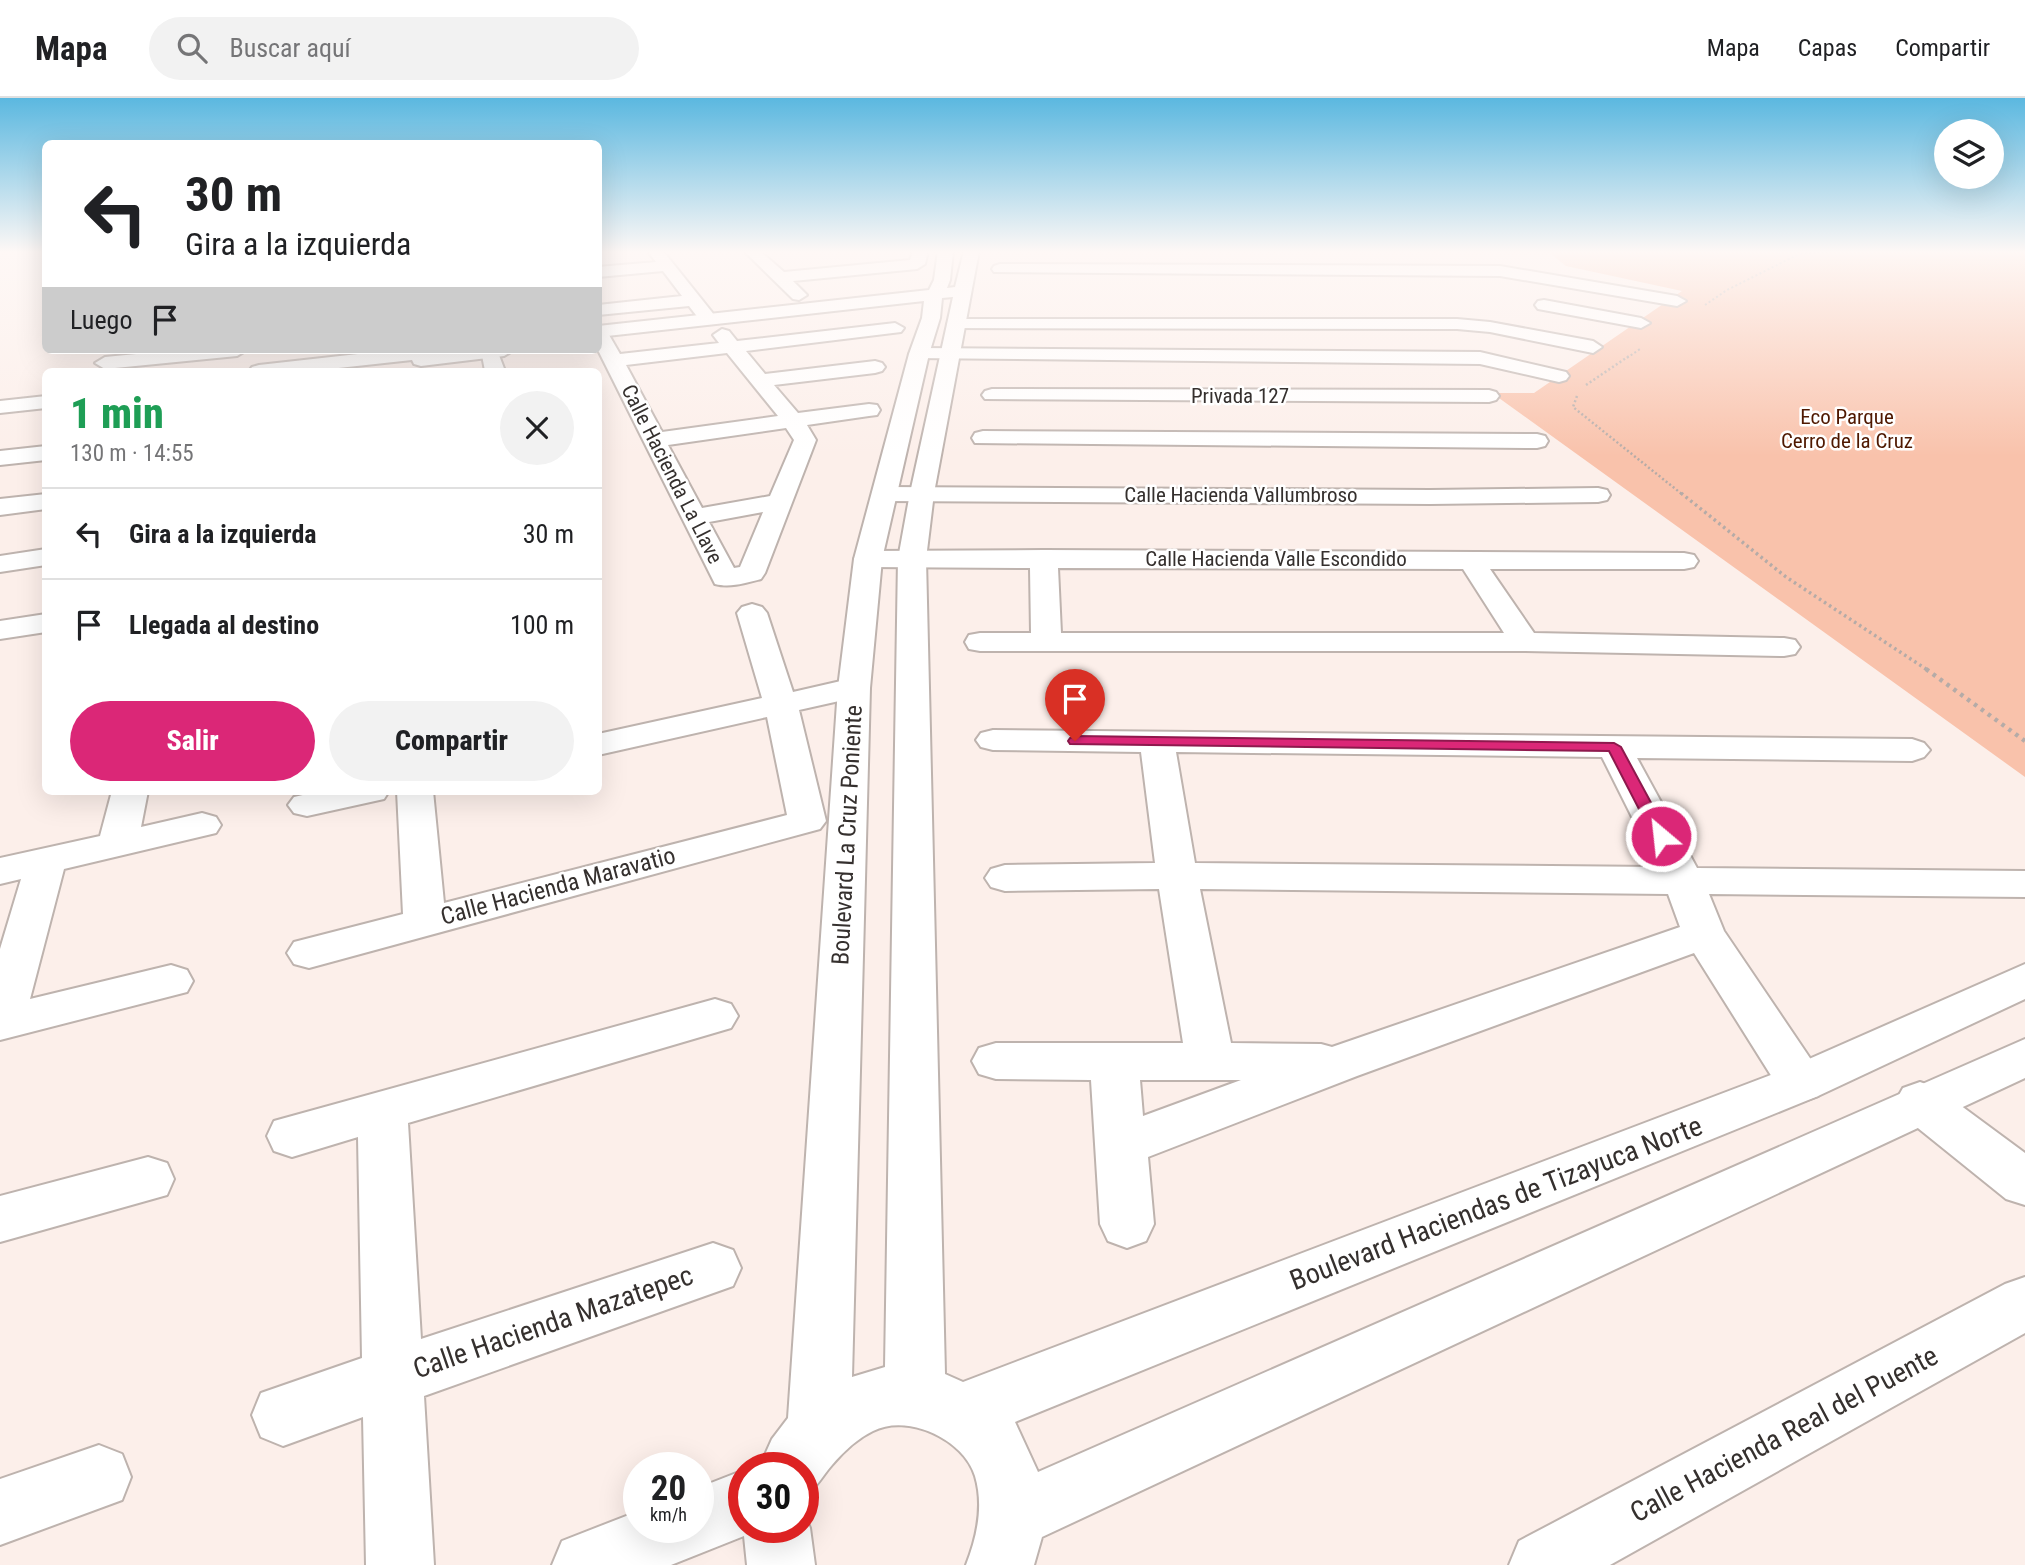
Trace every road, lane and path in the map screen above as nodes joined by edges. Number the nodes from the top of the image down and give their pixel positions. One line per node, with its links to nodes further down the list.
1 (723, 319): 14 (street)
2 (739, 319): 15 (street)
3 (875, 319): 17 (street)
4 (934, 319): 51 (street, Boulevard La Cruz Poniente)
5 (937, 319): 50 (street, Boulevard La Cruz Poniente)
6 (965, 319): 22 (street)
7 (1013, 319): 12 (street)
8 (1035, 319): 12 (street)
9 (1503, 319): 13 (street)
10 (1617, 319): 11 (street)
11 (1641, 323)
12 (1035, 324): 13 (street)
13 (1490, 327): 19 (street)
14 (602, 335)
15 (602, 335)
16 (602, 339): 27 (street, Calle Hacienda La Llave)
17 (727, 341): 27 (street); 32 (street)
18 (1647, 344): 76 (path)
19 (1594, 347)
20 (409, 354): 25 (street)
21 (237, 355): 26 (street)
22 (1029, 356): 23 (street); 35 (street)
23 (1342, 357): 31 (street); 36 (street)
24 (496, 358): 25 (street)
25 (365, 359): 29 (street); 30 (street)
26 (106, 361)
27 (614, 361): 45 (street, Calle Hacienda La Llave)
28 (875, 367): 32 (street)
29 (286, 368)
30 (335, 368)
31 (1559, 376)
32 (759, 382): 42 (street)
33 (42, 394): 38 (street)
34 (992, 395): 35 (street, Privada 127)
35 (1030, 395): 36 (street, Privada 127)
36 (1369, 396): 37 (street, Privada 127)
37 (1489, 396)
38 (0, 398)
39 (42, 402): 40 (street)
40 (0, 407)
41 (869, 410): 42 (street)
42 (793, 421): 45 (street); 55 (street)
43 (983, 438): 44 (street)
44 (1021, 439): 46 (street); 52 (street)
45 (655, 440): 58 (street, Calle Hacienda La Llave)
46 (1396, 441): 47 (street); 54 (street)
47 (1537, 441)
48 (42, 453): 49 (street)
49 (0, 458)
50 (922, 493): 51 (street, Calle Hacienda Vallumbroso); 52 (street, Calle Hacienda Vallumbroso); 62 (street, Boulevard La Cruz Poniente)
51 (884, 494): 61 (street, Boulevard La Cruz Poniente)
52 (1022, 494): 54 (street, Calle Hacienda Vallumbroso)
53 (1598, 495): 54 (street, Calle Hacienda Vallumbroso)
54 (1430, 497)
55 (782, 501): 58 (street); 58 (street, Calle Hacienda La Llave)
56 (42, 502): 57 (street)
57 (0, 507)
58 (695, 517)
59 (42, 558): 65 (street)
60 (1044, 558): 62 (street, Calle Hacienda Valle Escondido); 63 (street, Calle Hacienda Valle Escondido); 70 (street)
61 (869, 559): 62 (street, Calle Hacienda Valle Escondido); 73 (street, Boulevard La Cruz Poniente)
62 (912, 559): 117 (street, Boulevard La Cruz Poniente)
63 (1471, 559): 64 (street, Calle Hacienda Valle Escondido); 71 (street)
64 (1684, 561)
65 (0, 564)
66 (752, 613): 74 (street)
67 (42, 624): 68 (street)
68 (0, 629)
69 (980, 642): 70 (street)
70 (1046, 642): 71 (street)
71 (1525, 642): 72 (street)
72 (1784, 647)
73 (854, 688): 74 (street); 119 (street, Boulevard La Cruz Poniente)
74 (781, 706): 78 (street); 93 (street, Calle Hacienda Maravatio)
75 (993, 740): 77 (street)
76 (2025, 741)
77 (1157, 742): 79 (street); 89 (street)
78 (602, 744)
79 (1614, 747): 80 (street); 91 (street)
80 (1912, 750)
81 (129, 795): 86 (street)
82 (349, 795): 84 (street)
83 (415, 795): 93 (street)
84 (307, 805)
85 (202, 825): 86 (street)
86 (117, 845): 87 (street)
87 (46, 862): 88 (street); 99 (street)
88 (0, 871)
89 (1177, 876): 90 (street); 91 (street); 101 (street)
90 (1005, 878)
91 (1684, 881): 92 (street); 94 (street)
92 (2025, 884)
93 (424, 920): 95 (street, Calle Hacienda Maravatio)
94 (1704, 934): 104 (street); 105 (street)
95 (309, 953)
96 (2025, 980): 105 (street, Boulevard Haciendas de Tizayuca Norte)
97 (171, 981): 99 (street)
98 (715, 1016): 107 (street)
99 (1, 1023)
100 (2025, 1057): 106 (street)
101 (1210, 1060): 103 (street); 104 (street)
102 (996, 1061): 103 (street)
103 (1114, 1061): 109 (street)
104 (1340, 1063): 109 (street)
105 (1801, 1083): 117 (street, Boulevard Haciendas de Tizayuca Norte)
106 (1920, 1102): 111 (street); 122 (street)
107 (383, 1111): 108 (street); 116 (street, Calle Hacienda Mazatepec)
108 (292, 1136)
109 (1120, 1146): 113 (street)
110 (148, 1179): 112 (street)
111 (2025, 1183)
112 (0, 1219)
113 (1127, 1224)
114 (713, 1268): 116 (street, Calle Hacienda Mazatepec)
115 (2025, 1303): 128 (street, Calle Hacienda Real del Puente)
116 (393, 1377): 118 (street, Calle Hacienda Mazatepec); 125 (street, Calle Hacienda Mazatepec)
117 (939, 1405): 119 (street, Boulevard Haciendas de Tizayuca Norte); 122 (street)
118 (283, 1415)
119 (805, 1449)
120 (99, 1477): 121 (street)
121 (0, 1512)
122 (1006, 1541)
123 (642, 1543): 126 (street)
124 (779, 1543): 127 (street)
125 (400, 1565)
126 (586, 1565)
127 (781, 1565)
128 (1543, 1565)

